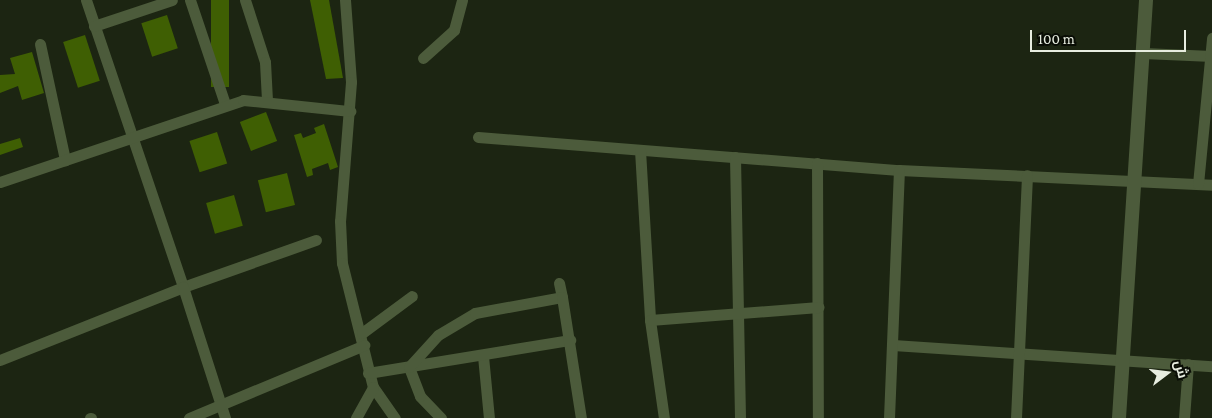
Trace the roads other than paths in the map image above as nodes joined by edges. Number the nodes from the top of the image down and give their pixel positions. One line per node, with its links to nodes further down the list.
1 (86, 0): 8 (street)
2 (172, 0): 8 (street)
3 (190, 0): 15 (street)
4 (245, 0): 14 (street)
5 (345, 0): 16 (street)
6 (462, 0): 13 (street)
7 (1146, 0): 11 (street)
8 (94, 26): 17 (street)
9 (1212, 38): 12 (street)
10 (40, 44): 21 (street)
11 (1143, 53): 12 (street); 25 (street)
12 (1211, 56): 27 (street)
13 (423, 58)
14 (267, 100): 15 (street); 16 (street)
15 (225, 104): 17 (street)
16 (350, 111): 37 (street)
17 (132, 137): 21 (street); 31 (street)
18 (478, 137): 19 (street)
19 (640, 150): 20 (street); 36 (street)
20 (735, 157): 22 (street); 35 (street)
21 (65, 160): 26 (street)
22 (817, 163): 23 (street); 34 (street)
23 (900, 170): 24 (street); 40 (street)
24 (1028, 175): 25 (street); 41 (street)
25 (1134, 181): 27 (street); 44 (street)
26 (0, 182)
27 (1198, 184): 28 (street)
28 (1212, 185)
29 (316, 240): 31 (street)
30 (559, 283): 33 (street)
31 (183, 287): 43 (street); 50 (street)
32 (412, 296): 37 (street)
33 (562, 298): 38 (street); 47 (street)
34 (818, 307): 35 (street); 60 (street)
35 (736, 313): 36 (street); 59 (street)
36 (650, 320): 58 (street)
37 (362, 333): 39 (street)
38 (570, 340): 42 (street); 57 (street)
39 (364, 345): 48 (street); 50 (street)
40 (893, 345): 41 (street); 61 (street)
41 (1019, 353): 44 (street); 62 (street)
42 (483, 356): 47 (street); 56 (street)
43 (0, 360)
44 (1124, 360): 45 (street); 63 (street)
45 (1188, 364): 46 (street); 64 (street)
46 (1212, 366)
47 (408, 367): 48 (street); 55 (street)
48 (368, 373): 49 (street)
49 (373, 387): 53 (street); 54 (street)
50 (221, 404): 51 (street); 52 (street)
51 (189, 418)
52 (226, 418)
53 (356, 418)
54 (395, 418)
55 (441, 418)
56 (489, 418)
57 (581, 418)
58 (664, 418)
59 (740, 418)
60 (818, 418)
61 (889, 418)
62 (1016, 418)
63 (1118, 418)
64 (1184, 418)

